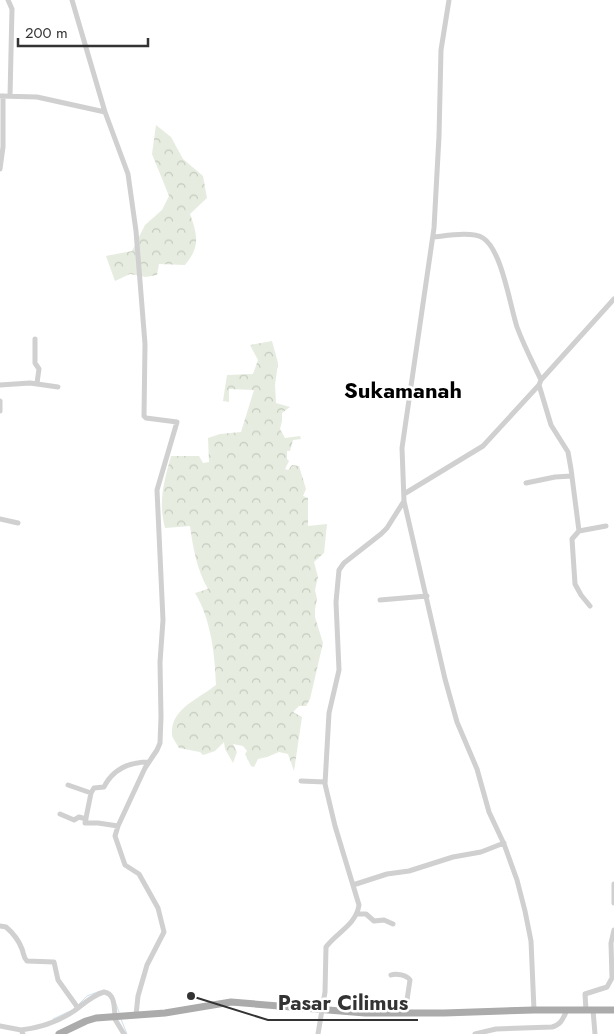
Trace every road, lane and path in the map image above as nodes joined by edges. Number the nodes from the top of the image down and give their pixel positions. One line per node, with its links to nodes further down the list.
1 (8, 0): 5 (street)
2 (72, 0): 6 (street)
3 (449, 0): 8 (street)
4 (1, 96): 5 (street); 7 (street)
5 (10, 96): 6 (street)
6 (105, 112): 28 (street)
7 (0, 169)
8 (433, 237): 11 (street); 19 (street)
9 (614, 299): 11 (street)
10 (35, 339): 12 (street)
11 (540, 382): 17 (street); 19 (street)
12 (37, 383): 13 (street); 14 (street)
13 (0, 385)
14 (58, 387)
15 (0, 401): 16 (street)
16 (0, 411)
17 (572, 476): 18 (street); 24 (street)
18 (526, 483)
19 (404, 494): 20 (street)
20 (404, 501): 25 (street); 30 (street)
21 (0, 520): 22 (street)
22 (18, 523)
23 (606, 526): 24 (street)
24 (578, 531): 27 (street)
25 (427, 596): 26 (street); 36 (street)
26 (380, 600)
27 (590, 606)
28 (149, 762): 32 (street); 35 (street)
29 (301, 781): 30 (street)
30 (325, 782): 38 (street)
31 (68, 785): 32 (street)
32 (91, 793): 34 (street)
33 (60, 814): 34 (street)
34 (86, 819): 35 (street)
35 (118, 826): 52 (street)
36 (504, 842): 38 (street); 47 (street)
37 (614, 884): 39 (street)
38 (353, 885): 40 (street)
39 (614, 902)
40 (357, 914): 41 (street); 46 (street)
41 (393, 924)
42 (0, 926): 45 (street)
43 (614, 930): 49 (street)
44 (391, 975): 51 (street)
45 (76, 1006): 53 (street); 55 (street)
46 (322, 1010): 51 (main road); 52 (main road); 58 (street)
47 (534, 1010): 48 (main road); 51 (main road)
48 (563, 1010): 49 (main road); 59 (street)
49 (590, 1010): 50 (main road); 60 (street)
50 (614, 1010)
51 (405, 1013)
52 (136, 1015): 53 (main road)
53 (114, 1016): 56 (main road); 57 (street)
54 (0, 1026): 55 (street)
55 (22, 1032)
56 (60, 1034)
57 (124, 1034)
58 (318, 1034)
59 (475, 1034)
60 (595, 1034)

